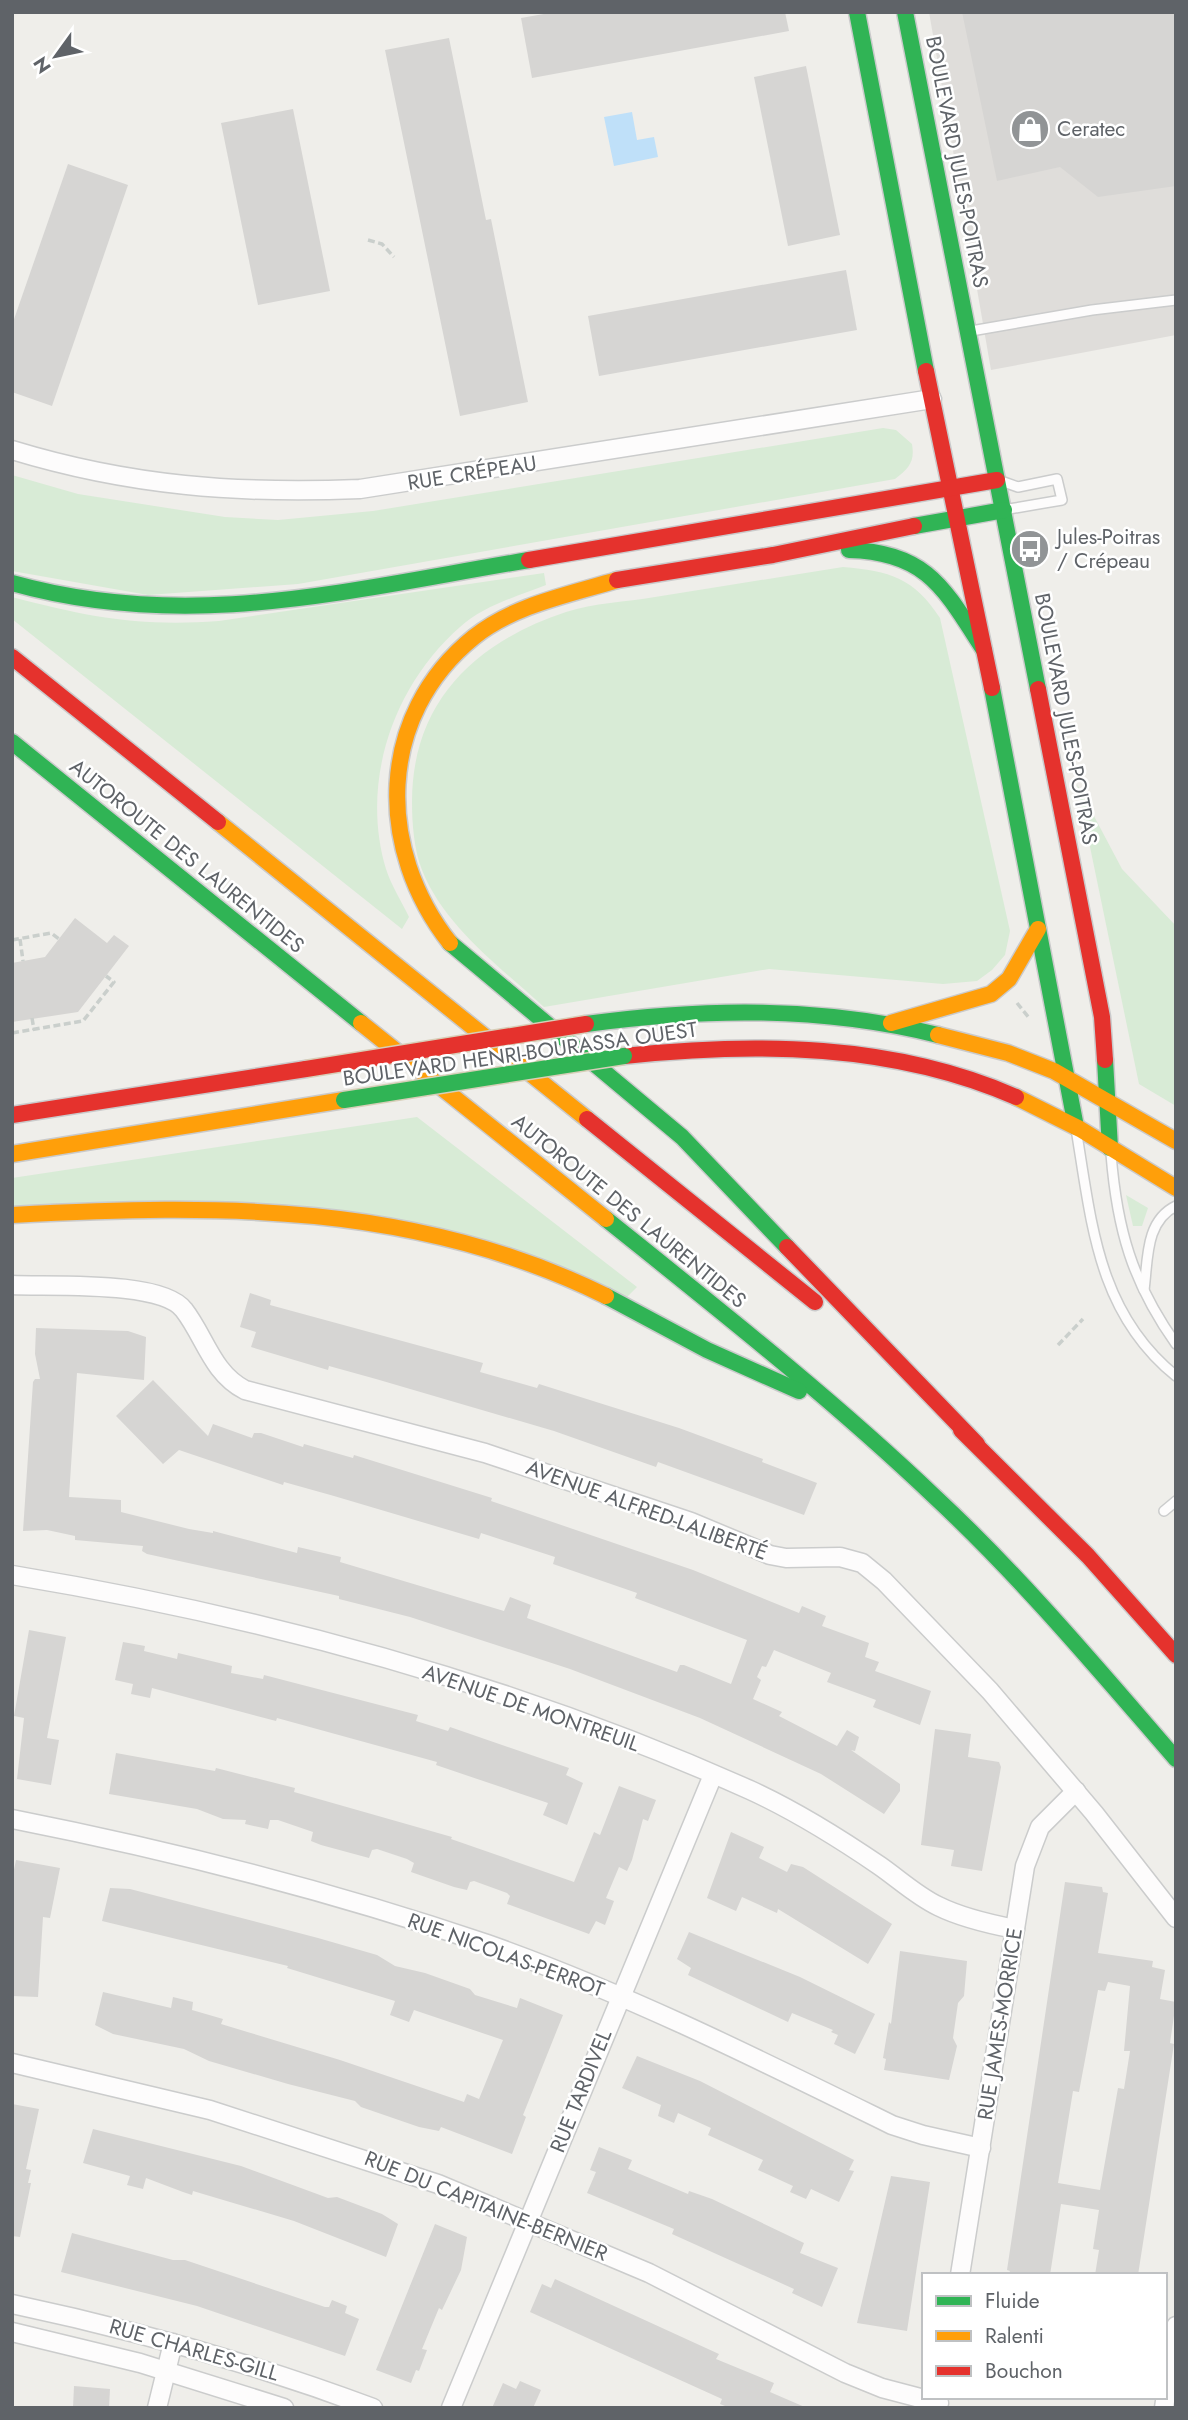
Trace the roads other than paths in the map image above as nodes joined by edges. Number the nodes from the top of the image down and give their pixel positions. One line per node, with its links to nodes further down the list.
1 (857, 12): 5 (main road)
2 (905, 12): 4 (main road, BOULEVARD JULES-POITRAS)
3 (1176, 300): 4 (lane)
4 (970, 332): 7 (main road, BOULEVARD JULES-POITRAS)
5 (932, 399): 6 (street, RUE CRÉPEAU); 8 (main road)
6 (12, 450)
7 (997, 480): 8 (main road); 9 (main road, BOULEVARD JULES-POITRAS); 9 (lane)
8 (949, 488): 10 (main road); 12 (main road)
9 (1004, 510): 10 (main road); 19 (main road, BOULEVARD JULES-POITRAS)
10 (958, 518): 11 (main road); 13 (main road)
11 (773, 555): 13 (main road); 33 (main road)
12 (12, 583)
13 (984, 650): 16 (main road)
14 (12, 657): 33 (main road, AUTOROUTE DES LAURENTIDES)
15 (12, 743): 32 (main road, AUTOROUTE DES LAURENTIDES)
16 (1038, 929): 17 (main road); 18 (main road)
17 (889, 1023): 18 (main road, BOULEVARD HENRI-BOURASSA OUEST); 20 (main road, BOULEVARD HENRI-BOURASSA OUEST, bridge)
18 (1067, 1078): 19 (main road, BOULEVARD HENRI-BOURASSA OUEST); 21 (main road)
19 (1108, 1101): 22 (main road, BOULEVARD HENRI-BOURASSA OUEST); 23 (main road, BOULEVARD JULES-POITRAS)
20 (12, 1115)
21 (1076, 1127): 23 (main road, BOULEVARD HENRI-BOURASSA OUEST); 24 (main road, BOULEVARD HENRI-BOURASSA OUEST, bridge); 31 (lane)
22 (1176, 1140)
23 (1110, 1148): 25 (main road, BOULEVARD HENRI-BOURASSA OUEST); 29 (lane)
24 (12, 1154)
25 (1176, 1188)
26 (1176, 1206): 29 (lane)
27 (12, 1215): 32 (main road)
28 (12, 1285): 40 (street, AVENUE ALFRED-LALIBERTÉ)
29 (1144, 1292): 30 (lane)
30 (1176, 1344)
31 (1176, 1376)
32 (839, 1410): 38 (main road, AUTOROUTE DES LAURENTIDES)
33 (977, 1444): 37 (main road, AUTOROUTE DES LAURENTIDES)
34 (1176, 1501): 35 (lane)
35 (1164, 1511)
36 (12, 1575): 39 (street, AVENUE DE MONTREUIL)
37 (1176, 1655)
38 (1176, 1759)
39 (712, 1775): 43 (street, AVENUE DE MONTREUIL); 44 (street, RUE TARDIVEL)
40 (1076, 1791): 42 (street, AVENUE ALFRED-LALIBERTÉ); 43 (street, RUE JAMES-MORRICE)
41 (12, 1819): 44 (street, RUE NICOLAS-PERROT)
42 (1176, 1918)
43 (1015, 1929): 46 (street, RUE JAMES-MORRICE)
44 (619, 1997): 46 (street, RUE NICOLAS-PERROT); 47 (street, RUE TARDIVEL)
45 (12, 2063): 47 (street, RUE DU CAPITAINE-BERNIER)
46 (981, 2148): 48 (street, RUE JAMES-MORRICE)
47 (529, 2220): 55 (street, RUE DU CAPITAINE-BERNIER); 59 (street, RUE TARDIVEL)
48 (960, 2273)
49 (12, 2304): 52 (street, RUE CHARLES-GILL)
50 (1176, 2326): 54 (street)
51 (12, 2332): 53 (street, RUE CHARLES-GILL)
52 (173, 2343): 53 (street); 58 (street, RUE CHARLES-GILL)
53 (165, 2371): 56 (street); 57 (street, RUE CHARLES-GILL)
54 (1167, 2388)
55 (922, 2398)
56 (157, 2408)
57 (284, 2408)
58 (373, 2408)
59 (451, 2408)

